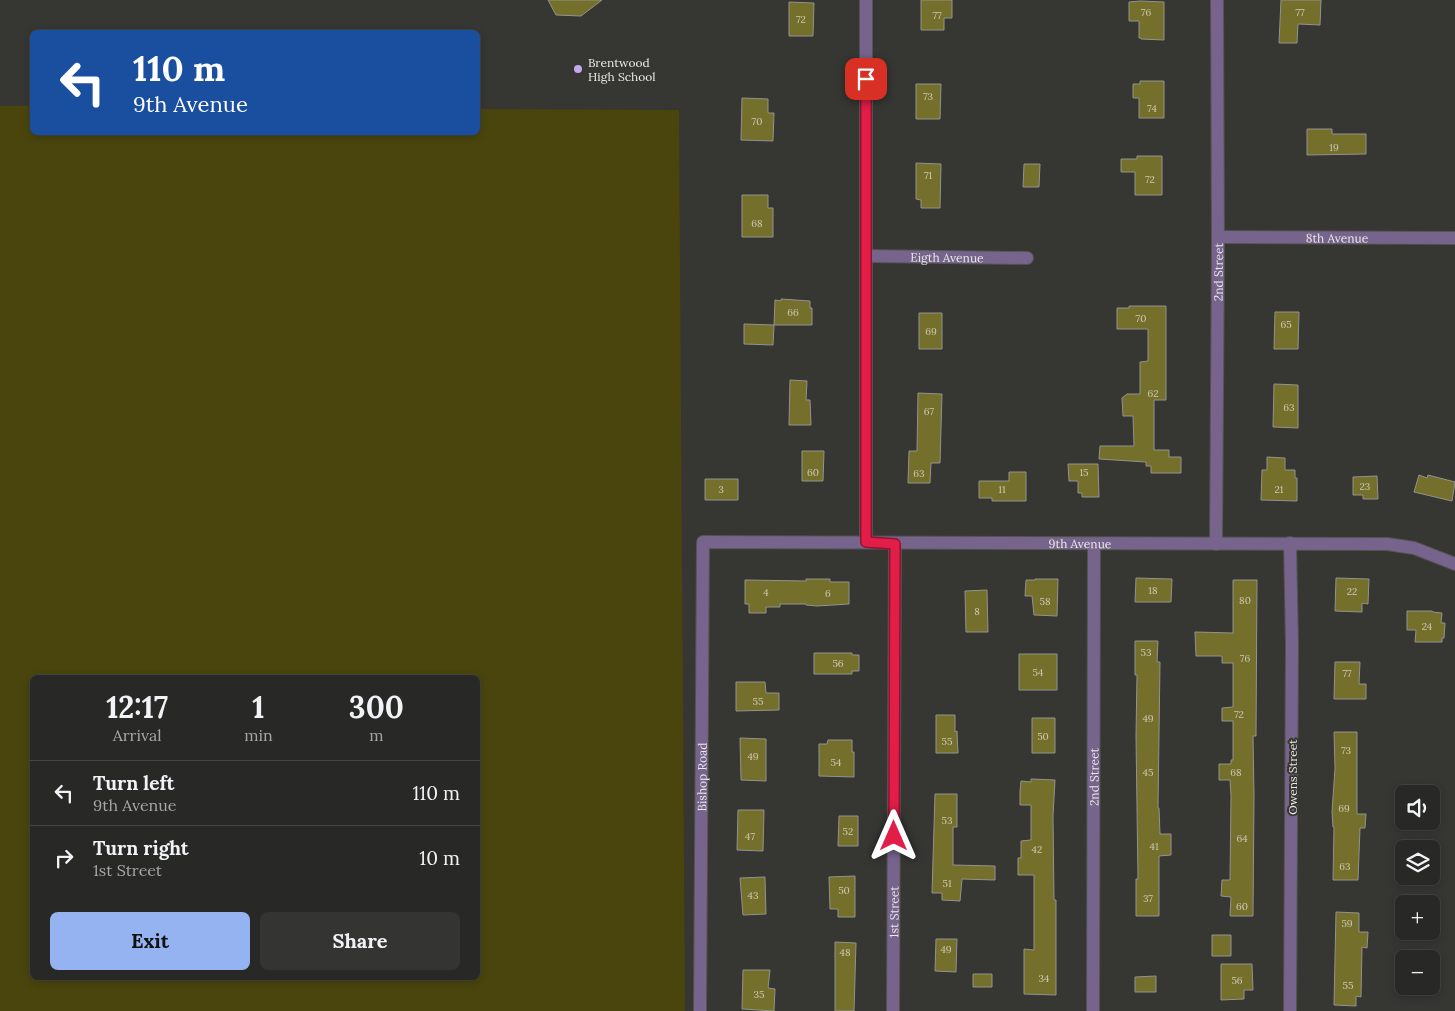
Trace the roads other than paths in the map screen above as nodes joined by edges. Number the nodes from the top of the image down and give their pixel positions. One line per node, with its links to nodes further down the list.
1 (866, 0): 5 (street)
2 (1217, 0): 3 (street, 2nd Street)
3 (1218, 237): 4 (street, 8th Avenue); 12 (street, 2nd Street)
4 (1455, 238)
5 (867, 256): 6 (street, Eigth Avenue); 8 (street)
6 (1027, 258)
7 (703, 542): 8 (street, 9th Avenue); 14 (street, Bishop Road)
8 (866, 542): 10 (street, 9th Avenue)
9 (1290, 543): 12 (street, 9th Avenue); 13 (street, 9th Avenue); 17 (street, Owens Street)
10 (895, 544): 11 (street, 9th Avenue); 15 (street, 1st Street)
11 (1094, 544): 12 (street, 9th Avenue); 16 (street, 2nd Street)
12 (1216, 544)
13 (1455, 564)
14 (700, 1011)
15 (894, 1011)
16 (1093, 1011)
17 (1290, 1011)

